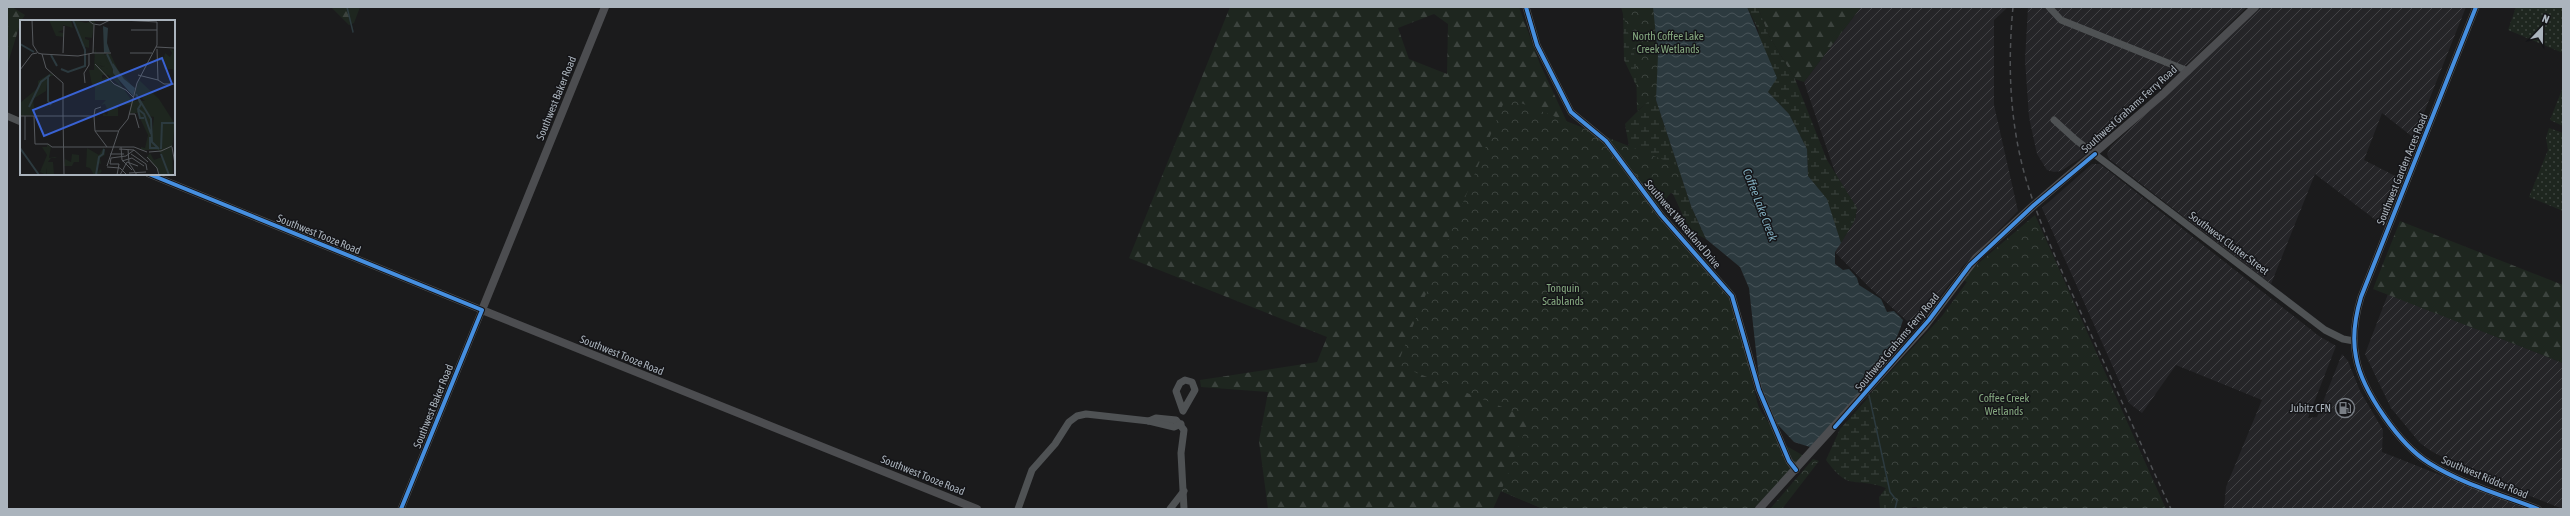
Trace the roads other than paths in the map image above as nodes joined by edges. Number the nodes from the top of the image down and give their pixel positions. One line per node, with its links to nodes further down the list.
1 (604, 7): 12 (main road, Southwest Baker Road)
2 (1526, 7): 16 (street, Southwest Wheatland Drive)
3 (2049, 7): 6 (street)
4 (2255, 7): 6 (main road, Southwest Grahams Ferry Road)
5 (2476, 7): 13 (street, Southwest Garden Acres Road)
6 (2188, 71): 10 (main road, Southwest Grahams Ferry Road)
7 (7, 116): 9 (street)
8 (2054, 120): 10 (street, Southwest Clutter Street)
9 (20, 122)
10 (2095, 154): 13 (street, Southwest Clutter Street); 16 (main road, Southwest Grahams Ferry Road)
11 (151, 175): 12 (street, Southwest Tooze Road)
12 (482, 310): 18 (street, Southwest Baker Road); 19 (main road, Southwest Tooze Road)
13 (2354, 341): 24 (street, Southwest Ridder Road)
14 (1183, 411): 15 (street)
15 (1181, 424): 17 (street); 20 (street)
16 (1796, 470): 23 (main road, Southwest Grahams Ferry Road)
17 (1184, 491): 21 (street); 22 (street)
18 (401, 509)
19 (977, 509)
20 (1018, 509)
21 (1170, 509)
22 (1184, 509)
23 (1759, 509)
24 (2538, 509)

